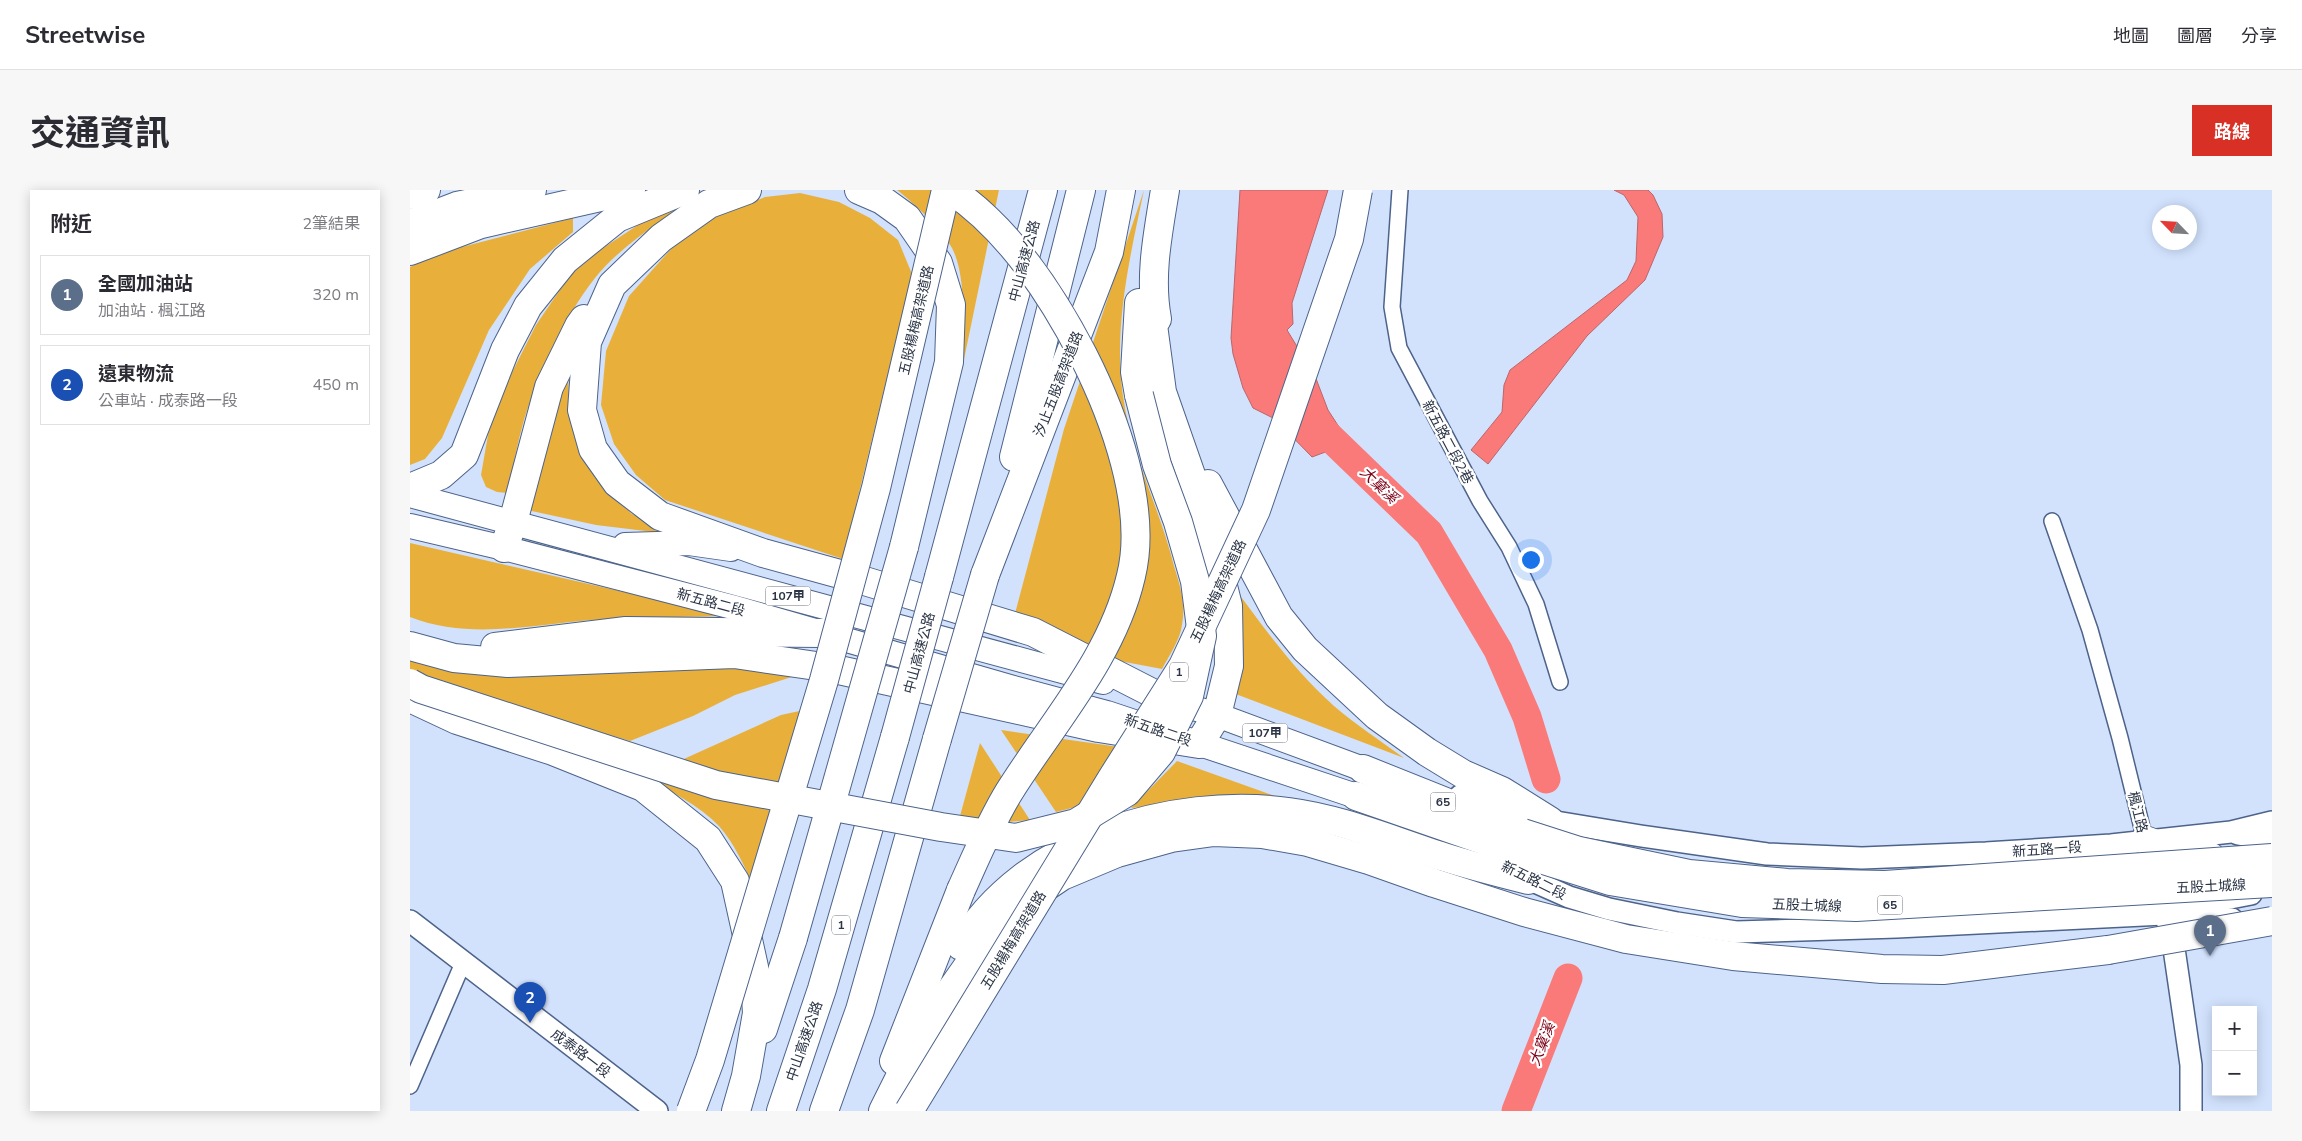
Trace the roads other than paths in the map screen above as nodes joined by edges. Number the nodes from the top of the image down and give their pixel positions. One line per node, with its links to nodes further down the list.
1 (426, 190): 16 (highway)
2 (532, 190): 17 (highway)
3 (631, 190): 18 (highway)
4 (685, 190): 21 (highway)
5 (747, 190): 19 (highway)
6 (859, 190): 59 (highway, bridge)
7 (946, 190): 58 (highway, 五股楊梅高架道路, bridge)
8 (951, 190): 62 (highway, bridge)
9 (1043, 190): 60 (highway, 中山高速公路 / 1, bridge)
10 (1081, 190): 29 (highway)
11 (1121, 190): 29 (highway, 汐止五股高架道路)
12 (1156, 190): 34 (highway, bridge)
13 (1165, 190): 20 (highway)
14 (1358, 190): 64 (highway, 五股楊梅高架道路 / 1, bridge)
15 (1400, 190): 33 (street, 新五路二段2巷)
16 (410, 195)
17 (410, 224)
18 (410, 251)
19 (612, 285): 24 (highway); 28 (highway)
20 (1154, 301): 37 (highway); 41 (highway)
21 (410, 488)
22 (410, 494): 24 (main road, 新五路二段 / 107甲)
23 (2052, 521): 44 (street, 楓江路)
24 (513, 522): 26 (main road, 新五路二段 / 107甲); 27 (highway)
25 (410, 526): 27 (main road, 新五路二段 / 107甲)
26 (598, 545): 28 (main road); 36 (main road, 新五路二段 / 107甲)
27 (504, 548): 31 (main road, 新五路二段 / 107甲)
28 (762, 553): 36 (highway)
29 (985, 575): 61 (highway, bridge)
30 (410, 633): 31 (highway)
31 (822, 633): 38 (main road, 新五路二段 / 107甲)
32 (410, 646): 38 (highway)
33 (1560, 682)
34 (410, 683)
35 (410, 698): 59 (highway)
36 (1166, 700): 37 (main road, 新五路二段 / 107甲)
37 (1217, 715): 38 (highway); 39 (main road, 新五路二段 / 107甲)
38 (1200, 744): 40 (main road, 新五路二段 / 107甲)
39 (1363, 769): 41 (main road, 新五路二段 / 107甲); 46 (highway, 五股土城線 / 65)
40 (1356, 796): 46 (highway, 五股土城線 / 65); 49 (main road, 新五路二段 / 107甲)
41 (1550, 821): 48 (main road, 新五路二段 / 107甲)
42 (2272, 822): 43 (main road, 新五路一段 / 107甲)
43 (2231, 832): 44 (main road, 新五路一段 / 107甲); 45 (main road, 新五路一段 / 107甲)
44 (2145, 840): 47 (highway); 48 (main road, 新五路一段 / 107甲); 52 (main road, 楓江路)
45 (2272, 840)
46 (1519, 842): 47 (highway, 五股土城線 / 65, bridge); 50 (highway, 五股土城線 / 65, bridge)
47 (2272, 856)
48 (1862, 858)
49 (1528, 880): 52 (main road, 新五路二段 / 107甲); 63 (highway)
50 (2272, 883)
51 (2272, 890): 52 (main road, 107甲)
52 (2164, 914): 53 (main road, 107甲); 65 (main road, 楓江路)
53 (2272, 919): 63 (highway, bridge)
54 (410, 921): 55 (main road, 成泰路一段)
55 (463, 963): 56 (street); 57 (main road, 成泰路一段)
56 (410, 1086)
57 (657, 1111)
58 (691, 1111)
59 (736, 1111)
60 (781, 1111)
61 (824, 1111)
62 (875, 1111)
63 (881, 1111)
64 (909, 1111)
65 (2191, 1111)

